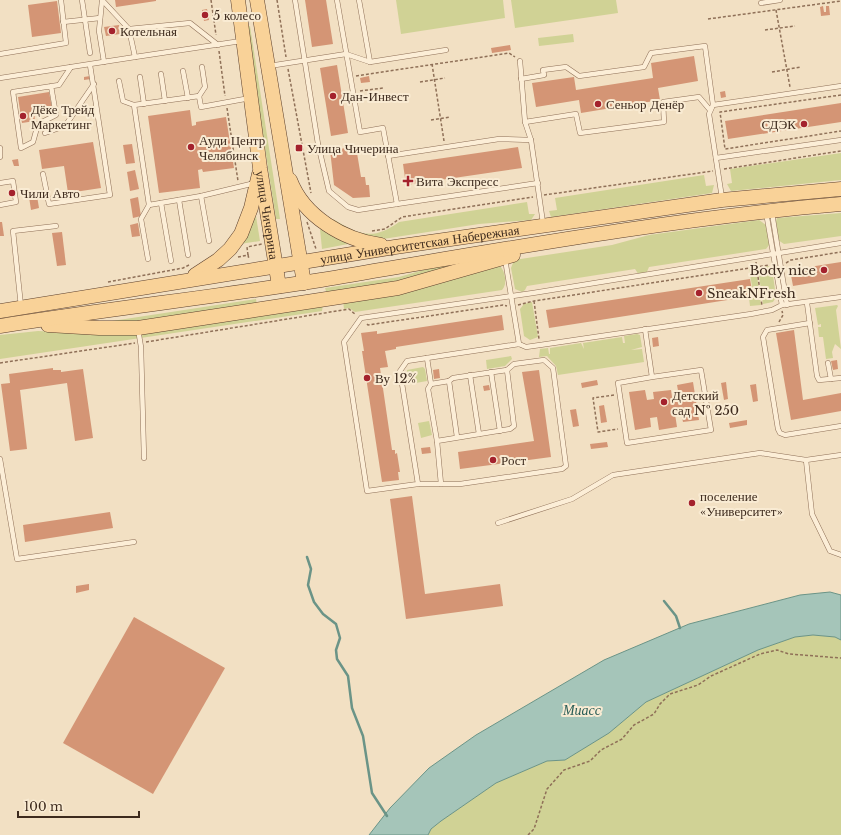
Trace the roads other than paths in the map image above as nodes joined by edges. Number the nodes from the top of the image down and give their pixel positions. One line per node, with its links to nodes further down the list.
1 (61, 0): 13 (lane)
2 (82, 0): 12 (lane)
3 (102, 0): 11 (lane); 14 (lane)
4 (238, 0): 15 (main road, улица Чичерина)
5 (258, 0): 28 (main road, улица Чичерина)
6 (295, 0): 22 (lane)
7 (337, 0): 20 (lane)
8 (359, 0): 25 (lane)
9 (780, 0): 10 (lane)
10 (761, 3)
11 (100, 18): 12 (lane); 24 (lane)
12 (85, 20): 13 (lane); 18 (lane)
13 (63, 22): 19 (lane)
14 (129, 29): 16 (lane); 21 (lane)
15 (244, 40): 16 (lane); 41 (main road, улица Чичерина)
16 (218, 45): 21 (lane)
17 (446, 50): 25 (lane)
18 (90, 53)
19 (0, 54)
20 (346, 54): 22 (lane); 25 (lane); 51 (lane)
21 (134, 57): 24 (lane)
22 (305, 60): 28 (lane); 66 (lane)
23 (520, 61): 34 (lane)
24 (104, 62): 26 (lane)
25 (370, 62)
26 (90, 65): 29 (lane); 36 (lane)
27 (202, 66): 39 (lane)
28 (268, 66): 54 (main road, улица Чичерина)
29 (71, 67): 33 (lane); 37 (lane)
30 (183, 70): 40 (lane)
31 (161, 74): 42 (lane)
32 (140, 77): 43 (lane)
33 (0, 78)
34 (521, 79): 45 (lane); 46 (lane)
35 (119, 81): 44 (lane)
36 (94, 84): 47 (lane); 56 (lane)
37 (51, 86): 37 (lane)
38 (841, 86): 45 (lane)
39 (199, 96): 40 (lane); 41 (lane)
40 (188, 98): 42 (lane)
41 (252, 98): 55 (main road, улица Чичерина)
42 (165, 101): 43 (lane)
43 (144, 104): 44 (lane)
44 (134, 106): 68 (lane)
45 (712, 108): 46 (lane); 53 (lane)
46 (525, 122): 48 (lane)
47 (45, 133)
48 (531, 140): 51 (lane); 59 (lane)
49 (841, 140): 53 (lane)
50 (0, 148): 52 (lane)
51 (388, 156): 66 (lane)
52 (0, 157)
53 (716, 158): 63 (lane)
54 (283, 162): 75 (main road); 81 (main road, улица Чичерина)
55 (260, 168): 58 (main road); 82 (main road, улица Чичерина)
56 (43, 174)
57 (0, 183): 65 (lane)
58 (257, 183): 61 (lane); 83 (main road)
59 (538, 183): 66 (lane); 71 (lane)
60 (841, 189): 63 (main road, улица Университетская Набережная)
61 (201, 196): 62 (lane); 73 (lane)
62 (179, 200): 64 (lane); 77 (lane)
63 (722, 200): 71 (main road, улица Университетская Набережная)
64 (161, 203): 68 (lane); 80 (lane)
65 (0, 204)
66 (397, 204)
67 (841, 204): 69 (main road, улица Университетская Набережная)
68 (149, 205): 78 (lane)
69 (769, 210): 72 (main road, улица Университетская Набережная); 76 (lane)
70 (56, 226): 90 (lane)
71 (544, 227): 75 (main road, улица Университетская Набережная)
72 (606, 233): 79 (main road); 84 (main road, улица Университетская Набережная)
73 (209, 241)
74 (841, 244): 76 (lane)
75 (395, 247): 81 (main road, улица Университетская Набережная)
76 (776, 254): 86 (lane); 89 (lane)
77 (188, 255)
78 (148, 258)
79 (505, 258): 86 (lane); 95 (main road)
80 (171, 261)
81 (300, 262): 82 (main road, улица Университетская Набережная); 84 (main road, улица Чичерина)
82 (276, 266): 83 (main road, улица Университетская Набережная); 85 (main road, улица Чичерина)
83 (188, 279): 90 (main road, улица Университетская Набережная)
84 (304, 282): 85 (main road, улица Университетская Набережная)
85 (279, 286): 92 (main road, улица Университетская Набережная)
86 (512, 296): 97 (lane); 117 (lane)
87 (841, 297): 88 (lane)
88 (807, 303): 89 (lane); 93 (lane)
89 (784, 305): 96 (lane)
90 (22, 308): 91 (main road, улица Университетская Набережная)
91 (0, 311)
92 (18, 323): 94 (main road, улица Университетская Набережная); 95 (main road)
93 (810, 323): 105 (lane); 108 (lane)
94 (0, 326)
95 (138, 328): 114 (lane)
96 (645, 329): 97 (lane); 103 (lane)
97 (519, 344): 98 (lane)
98 (427, 358): 107 (lane); 117 (lane)
99 (828, 363): 105 (lane)
100 (507, 370): 101 (lane); 109 (lane); 118 (lane)
101 (491, 372): 102 (lane); 109 (lane)
102 (470, 375): 106 (lane); 110 (lane)
103 (652, 377): 103 (lane)
104 (841, 378): 105 (lane)
105 (831, 379)
106 (449, 381): 107 (lane); 111 (lane)
107 (431, 384): 112 (lane)
108 (841, 426)
109 (500, 431): 110 (lane)
110 (479, 434): 111 (lane)
111 (457, 437): 112 (lane)
112 (436, 440): 118 (lane)
113 (841, 455): 116 (lane)
114 (144, 458)
115 (0, 459): 120 (lane)
116 (806, 460): 119 (lane); 121 (lane)
117 (418, 484): 118 (lane)
118 (441, 484)
119 (498, 523)
120 (134, 542)
121 (841, 555)

